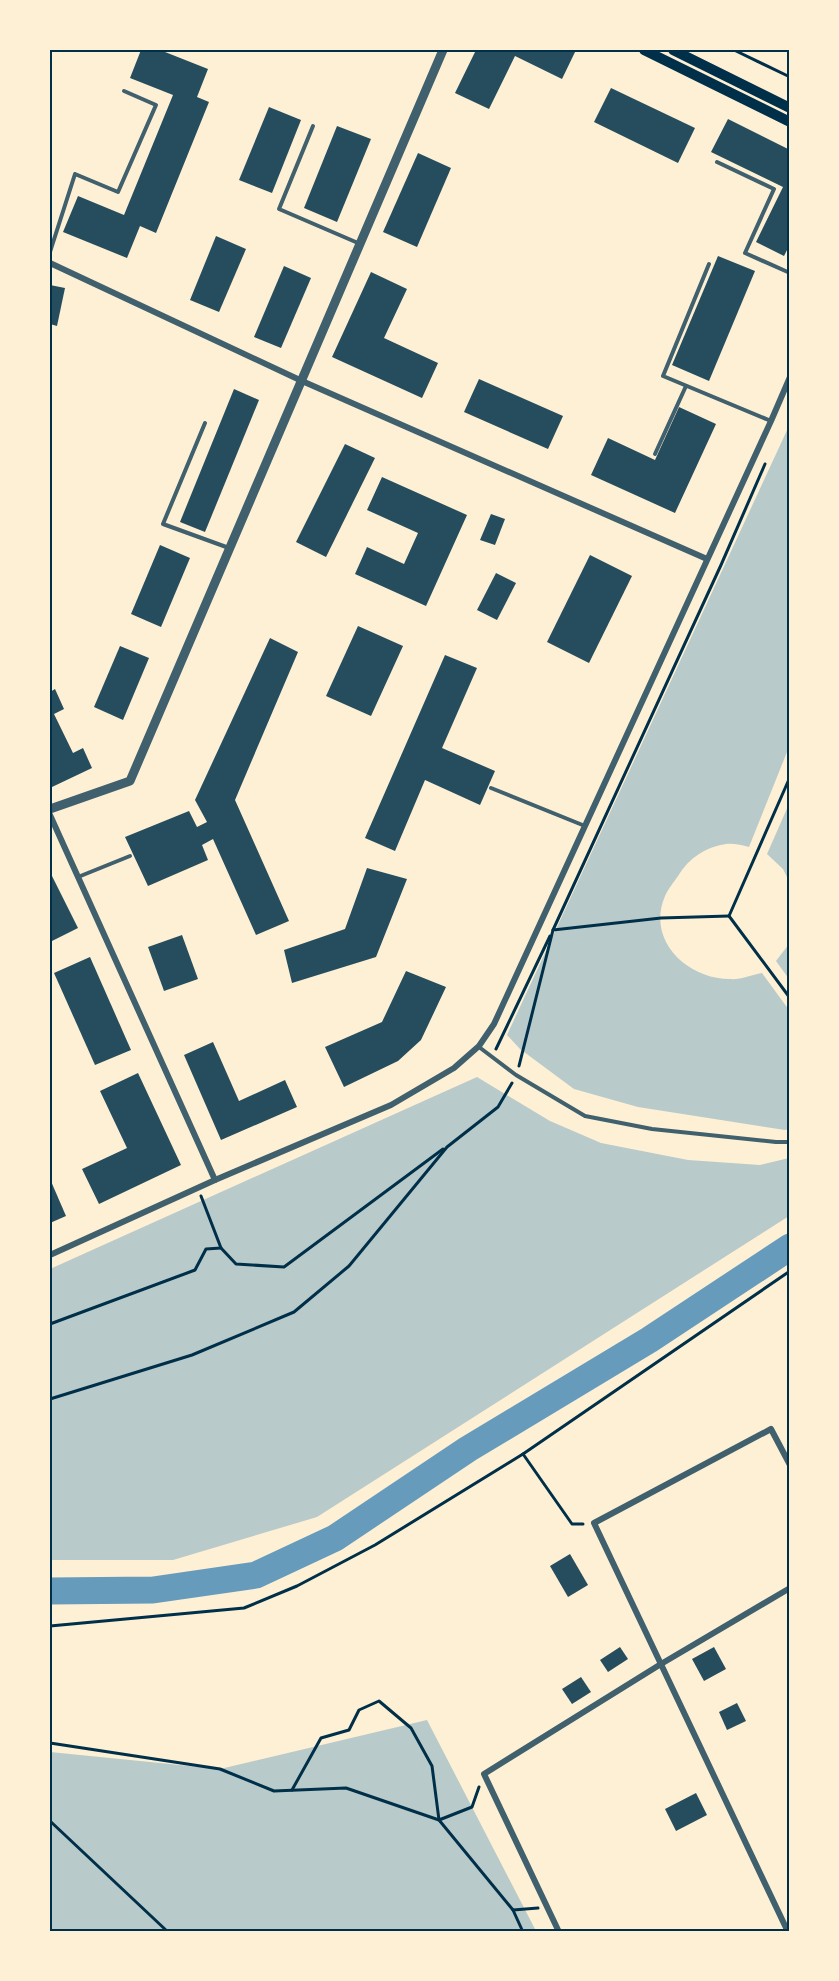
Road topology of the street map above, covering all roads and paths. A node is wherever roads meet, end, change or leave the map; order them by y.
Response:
1 (442, 50) edge
2 (644, 50) edge
3 (674, 50) edge
4 (734, 50) edge
5 (789, 77) edge
6 (124, 91) dead end
7 (789, 108) edge
8 (789, 122) edge
9 (312, 126) dead end
10 (717, 162) dead end
11 (360, 244) junction
12 (50, 252) edge
13 (50, 263) edge
14 (709, 264) dead end
15 (789, 273) edge
16 (789, 377) edge
17 (303, 381) junction
18 (686, 386) junction
19 (771, 421) junction
20 (205, 423) dead end
21 (655, 454) dead end
22 (766, 460) dead end
23 (231, 548) junction
24 (707, 559) junction
25 (789, 777) edge
26 (491, 788) dead end
27 (50, 809) edge
28 (50, 815) edge
29 (585, 826) junction
30 (130, 856) dead end
31 (78, 877) junction
32 (729, 916) junction
33 (553, 930) junction
34 (789, 998) edge
35 (479, 1046) junction
36 (492, 1057) junction
37 (516, 1075) junction
38 (789, 1142) edge
39 (447, 1146) junction
40 (215, 1180) junction
41 (198, 1188) junction
42 (221, 1248) junction
43 (50, 1255) edge
44 (789, 1271) edge
45 (50, 1323) edge
46 (50, 1399) edge
47 (522, 1454) junction
48 (789, 1464) edge
49 (594, 1523) junction
50 (789, 1588) edge
51 (50, 1626) edge
52 (661, 1664) junction
53 (50, 1743) edge
54 (484, 1774) junction
55 (292, 1791) junction
56 (439, 1820) junction
57 (50, 1821) edge
58 (547, 1907) junction
59 (513, 1910) junction
60 (168, 1932) edge
61 (523, 1932) edge
62 (559, 1932) edge
63 (788, 1932) edge

1 - 11 street
2 - 8 main road
3 - 7 main road
4 - 5 path
6 - 12 lane
9 - 11 lane
10 - 15 lane
11 - 17 street
13 - 17 street
14 - 18 lane
16 - 19 street
17 - 23 street
17 - 24 street
18 - 19 lane
18 - 21 lane
19 - 24 street
20 - 23 lane
22 - 33 path
23 - 27 street
24 - 29 street
25 - 32 path
26 - 29 lane
28 - 31 street
29 - 35 street
30 - 31 lane
31 - 40 street
32 - 33 path
32 - 34 path
33 - 36 path
33 - 37 path
35 - 36 lane
35 - 40 street
36 - 37 lane
37 - 38 lane
37 - 39 path
39 - 42 path
39 - 46 path
40 - 41 street
41 - 42 path
41 - 43 street
42 - 45 path
44 - 47 path
47 - 49 path
47 - 51 path
48 - 49 street
49 - 52 street
50 - 52 street
52 - 54 street
52 - 63 street
53 - 55 path
54 - 56 path
54 - 58 street
55 - 56 path
55 - 56 path
56 - 59 path
57 - 60 path
58 - 59 path
58 - 62 street
59 - 61 path

